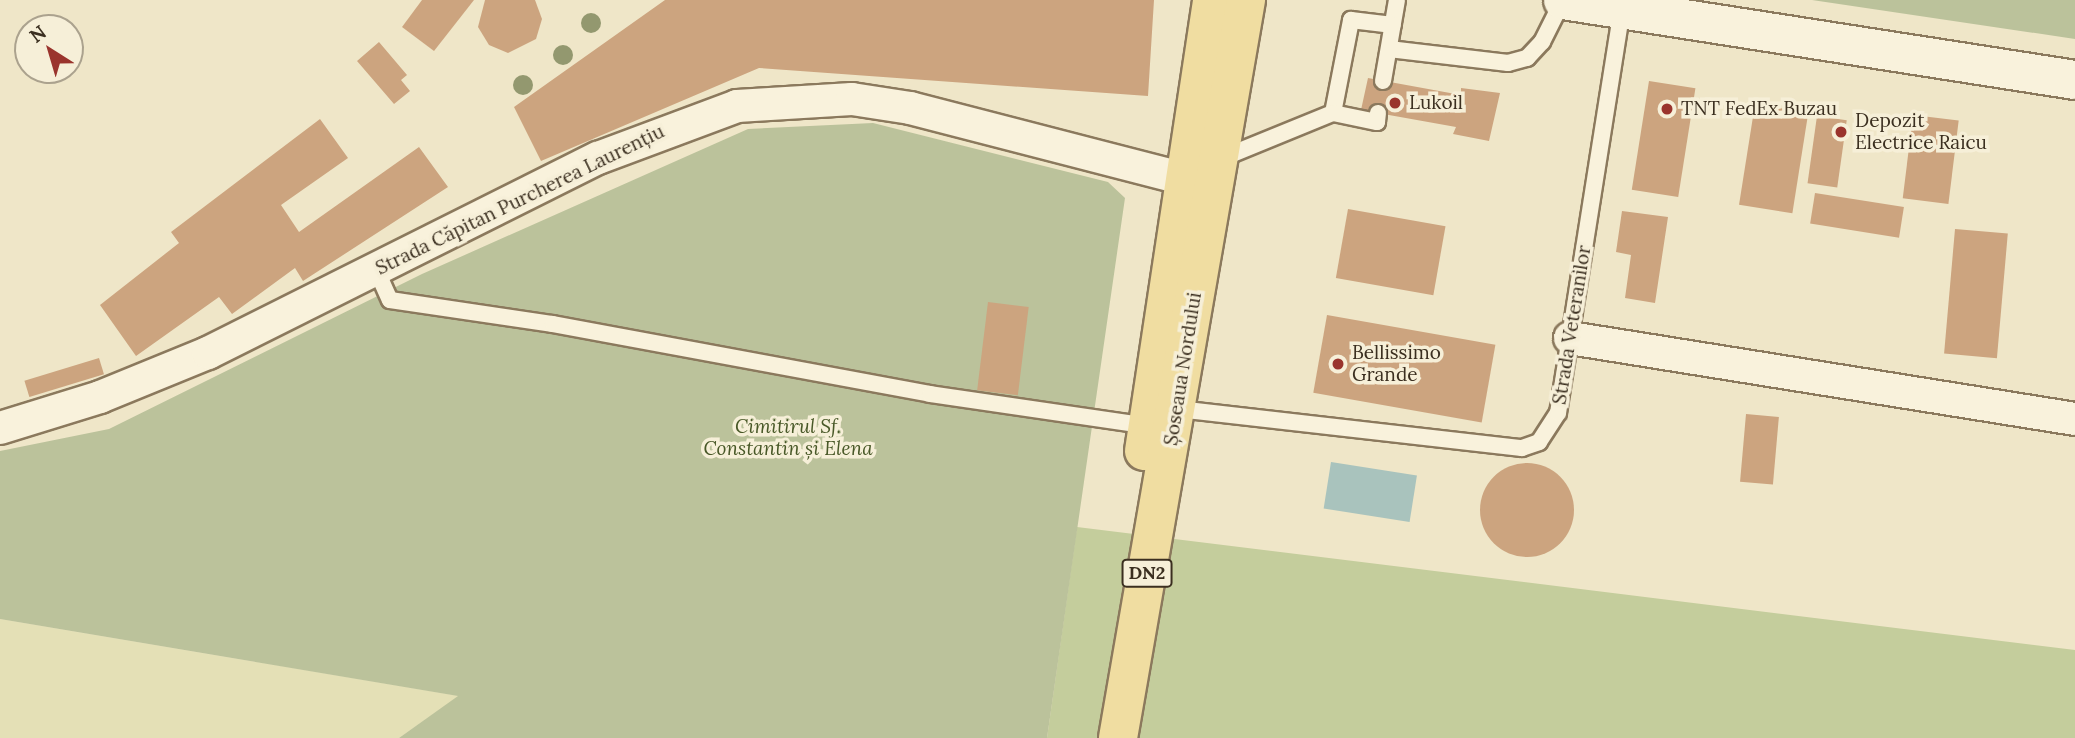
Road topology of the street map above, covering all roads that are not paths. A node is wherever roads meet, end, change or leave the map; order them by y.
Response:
1 (1212, 0) edge
2 (1246, 0) edge
3 (1397, 0) edge
4 (1563, 0) edge
5 (1622, 9) junction
6 (1393, 25) junction
7 (1389, 49) junction
8 (2075, 80) edge
9 (1384, 81) dead end
10 (1333, 113) junction
11 (1378, 113) dead end
12 (1220, 159) junction
13 (1184, 179) junction
14 (376, 269) junction
15 (1570, 338) junction
16 (1163, 418) junction
17 (2075, 419) edge
18 (0, 428) edge
19 (1095, 738) edge
20 (1118, 738) edge

1 - 13 main road, Șoseaua Nordului / DN2
2 - 12 main road, Șoseaua Nordului / DN2
3 - 6 lane
4 - 5 street
4 - 7 lane
5 - 8 street
5 - 15 lane, Strada Veteranilor
6 - 7 lane
6 - 10 lane
7 - 9 lane
10 - 11 lane
10 - 12 lane
12 - 16 main road, Șoseaua Nordului / DN2
13 - 14 street, Strada Căpitan Purcherea Laurențiu
13 - 16 main road, Șoseaua Nordului / DN2
14 - 16 lane, Strada Veteranilor
14 - 18 street, Strada Căpitan Purcherea Laurențiu
15 - 16 lane, Strada Veteranilor
15 - 17 street
16 - 19 main road, Șoseaua Nordului / DN2
16 - 20 main road, Șoseaua Nordului / DN2

